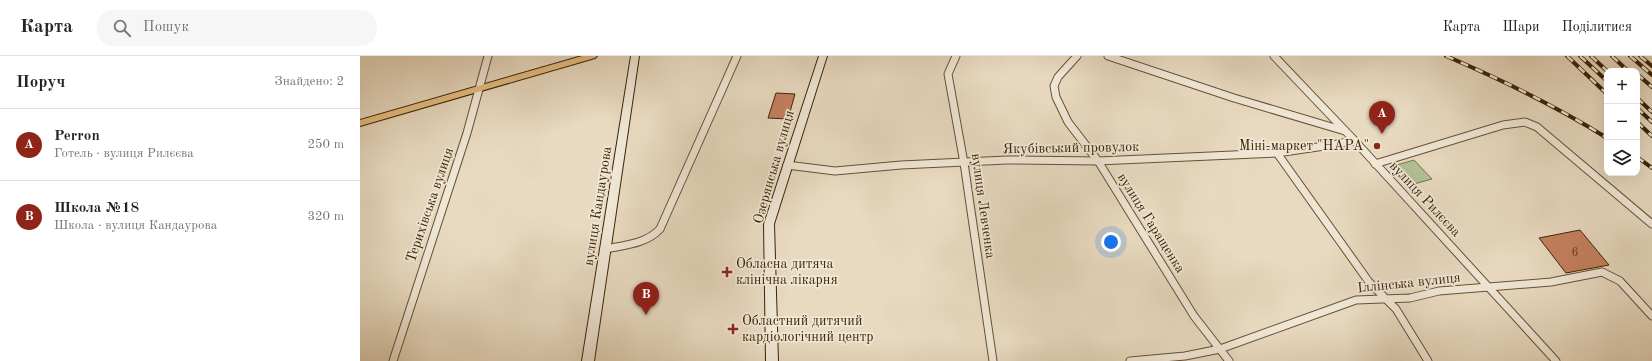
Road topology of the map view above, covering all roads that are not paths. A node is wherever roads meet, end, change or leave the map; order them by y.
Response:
1 (488, 56) edge
2 (592, 56) edge
3 (635, 56) edge
4 (737, 56) edge
5 (823, 56) edge
6 (956, 56) edge
7 (1077, 56) edge
8 (1108, 56) edge
9 (1274, 56) edge
10 (480, 87) junction
11 (360, 123) edge
12 (1345, 131) junction
13 (1354, 140) junction
14 (1277, 152) junction
15 (1098, 161) junction
16 (964, 163) junction
17 (1375, 164) junction
18 (787, 165) junction
19 (1652, 224) edge
20 (606, 249) junction
21 (1490, 288) junction
22 (1388, 300) junction
23 (1652, 316) edge
24 (1220, 349) junction
25 (393, 361) edge
26 (588, 361) edge
27 (772, 361) edge
28 (992, 361) edge
29 (1130, 361) edge
30 (1229, 361) edge
31 (1428, 361) edge
32 (1556, 361) edge

1 - 10 street, Терихівська вулиця
2 - 10 main road
3 - 20 street, вулиця Кандаурова
4 - 20 street
5 - 18 street, Озерянська вулиця
6 - 16 street, вулиця Левченка
7 - 15 street, вулиця Гаращенка
8 - 12 street
9 - 12 street, вулиця Рилєєва
10 - 11 main road
10 - 25 street, Терихівська вулиця
12 - 13 street, вулиця Рилєєва
13 - 14 street, Якубівський провулок
13 - 17 street, вулиця Рилєєва
14 - 15 street, Якубівський провулок
14 - 22 street
15 - 16 street, Якубівський провулок
15 - 24 street, вулиця Гаращенка
16 - 18 street, Якубівський провулок
16 - 28 street, вулиця Левченка
17 - 19 street
17 - 21 street, вулиця Рилєєва
18 - 27 street, Озерянська вулиця
20 - 26 street, вулиця Кандаурова
21 - 22 street, Іллінська вулиця
21 - 23 street, Іллінська вулиця
21 - 32 street, вулиця Рилєєва
22 - 24 street, Іллінська вулиця
22 - 31 street
24 - 29 street, Іллінська вулиця
24 - 30 street, вулиця Гаращенка

